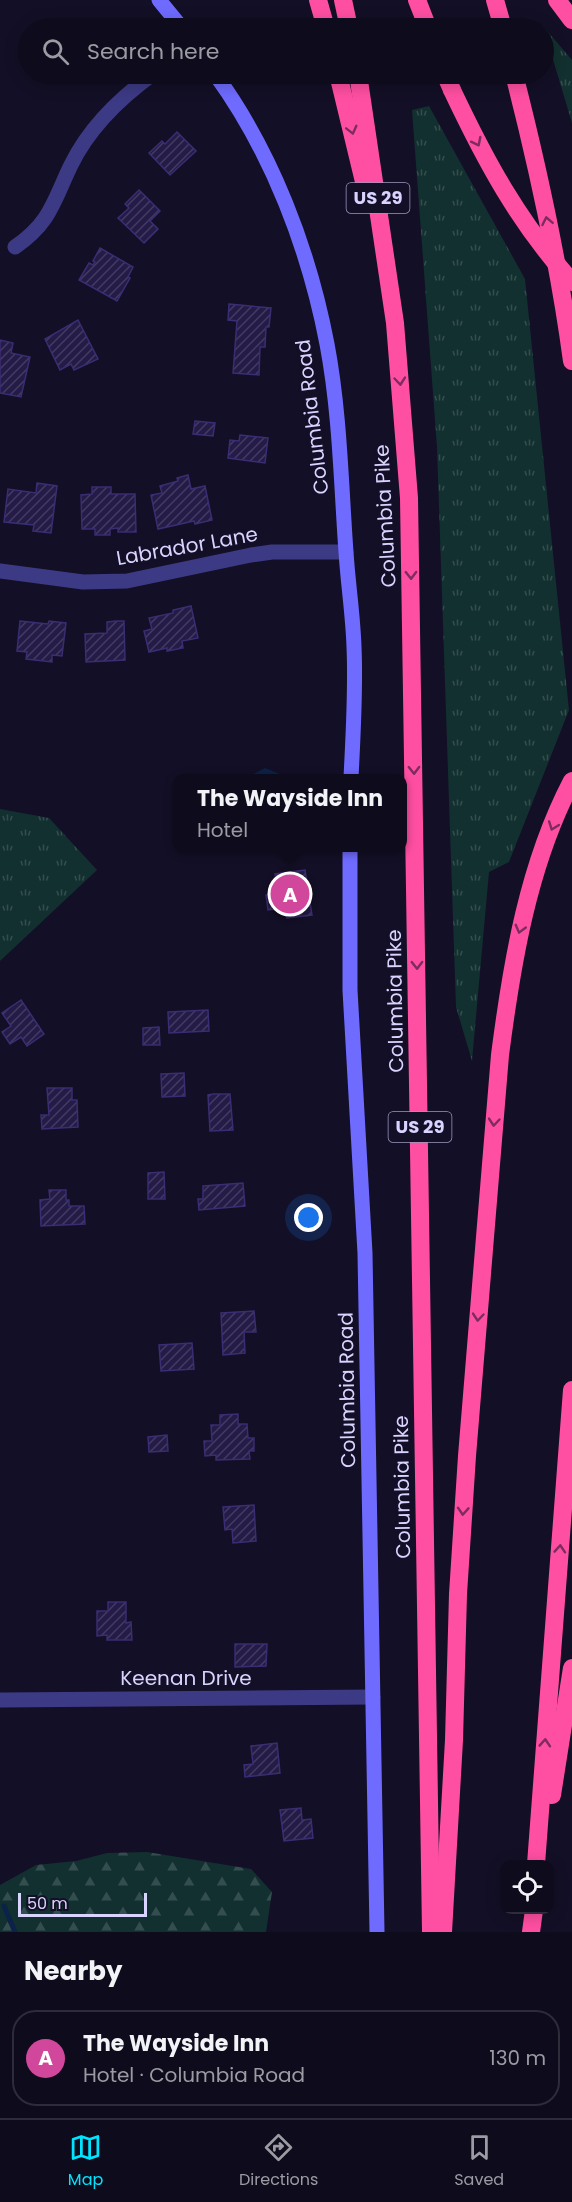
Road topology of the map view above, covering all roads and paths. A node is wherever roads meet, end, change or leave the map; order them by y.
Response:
1 (159, 0) edge
2 (318, 0) edge
3 (343, 0) edge
4 (417, 0) edge
5 (495, 0) edge
6 (557, 0) edge
7 (174, 18) edge
8 (323, 18) edge
9 (347, 18) edge
10 (424, 18) edge
11 (500, 18) edge
12 (572, 20) edge
13 (141, 84) edge
14 (222, 84) edge
15 (340, 84) edge
16 (359, 84) edge
17 (449, 84) edge
18 (517, 84) edge
19 (15, 247) dead end
20 (572, 282) edge
21 (395, 322) junction
22 (572, 361) edge
23 (346, 552) junction
24 (0, 570) edge
25 (351, 774) edge
26 (572, 781) edge
27 (350, 852) edge
28 (572, 1390) edge
29 (572, 1668) edge
30 (373, 1697) junction
31 (0, 1700) edge
32 (536, 1860) edge
33 (542, 1860) edge
34 (533, 1914) edge
35 (377, 1932) edge
36 (431, 1932) edge
37 (443, 1932) edge
38 (531, 1932) edge

1 - 7 street
2 - 8 highway
3 - 9 highway
4 - 10 highway
5 - 11 highway
6 - 12 highway
13 - 19 street
14 - 23 street, Columbia Road
15 -> 21 highway
16 - 21 highway, Columbia Pike / US 29
17 -> 20 highway, bridge
22 -> 18 highway
21 -> 36 highway, Columbia Pike / US 29
23 - 24 street, Labrador Lane
23 - 25 street, Columbia Road
26 -> 37 highway
27 - 30 street, Columbia Road
32 -> 28 highway
29 - 33 highway
30 - 31 street, Keenan Drive
30 - 35 street, Columbia Road
34 - 38 highway

